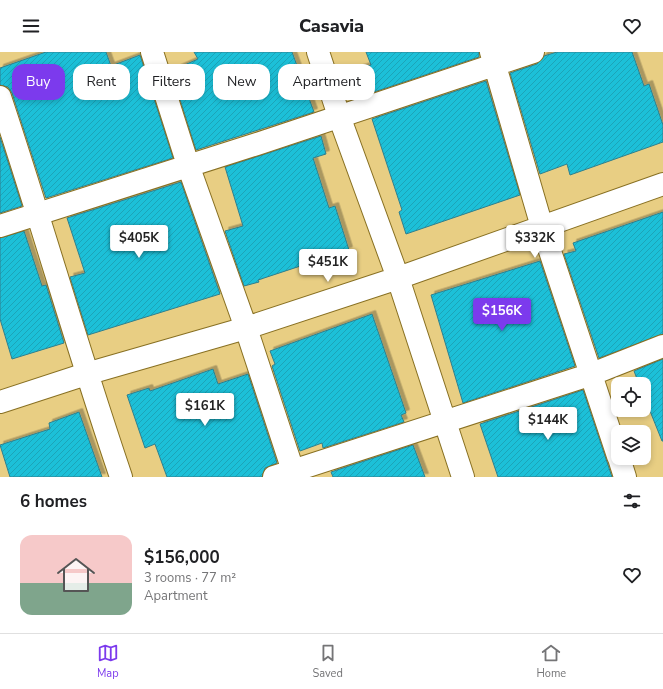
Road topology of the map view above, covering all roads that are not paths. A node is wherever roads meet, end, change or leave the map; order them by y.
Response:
1 (152, 52) edge
2 (318, 52) edge
3 (533, 52) edge
4 (492, 59) edge
5 (0, 96) edge
6 (339, 116) junction
7 (188, 164) junction
8 (663, 184) edge
9 (39, 214) junction
10 (0, 226) edge
11 (542, 227) junction
12 (398, 278) junction
13 (246, 328) junction
14 (663, 346) edge
15 (86, 374) junction
16 (592, 374) junction
17 (0, 402) edge
18 (444, 421) junction
19 (611, 435) edge
20 (621, 465) edge
21 (288, 475) edge
22 (121, 477) edge
23 (464, 477) edge
24 (625, 477) edge

1 - 7 street
2 - 6 street
3 - 4 street
4 - 6 street
4 - 11 street
5 - 9 street
6 - 7 street
6 - 12 street
7 - 9 street
7 - 13 street
8 - 11 street
9 - 10 street
9 - 15 street
11 - 12 street
11 - 16 street
12 - 13 street
12 - 18 street
13 - 15 street
13 - 21 street
14 - 16 street
15 - 17 street
15 - 22 street
16 - 18 street
16 - 19 street
18 - 21 street
18 - 23 street
20 - 24 street

